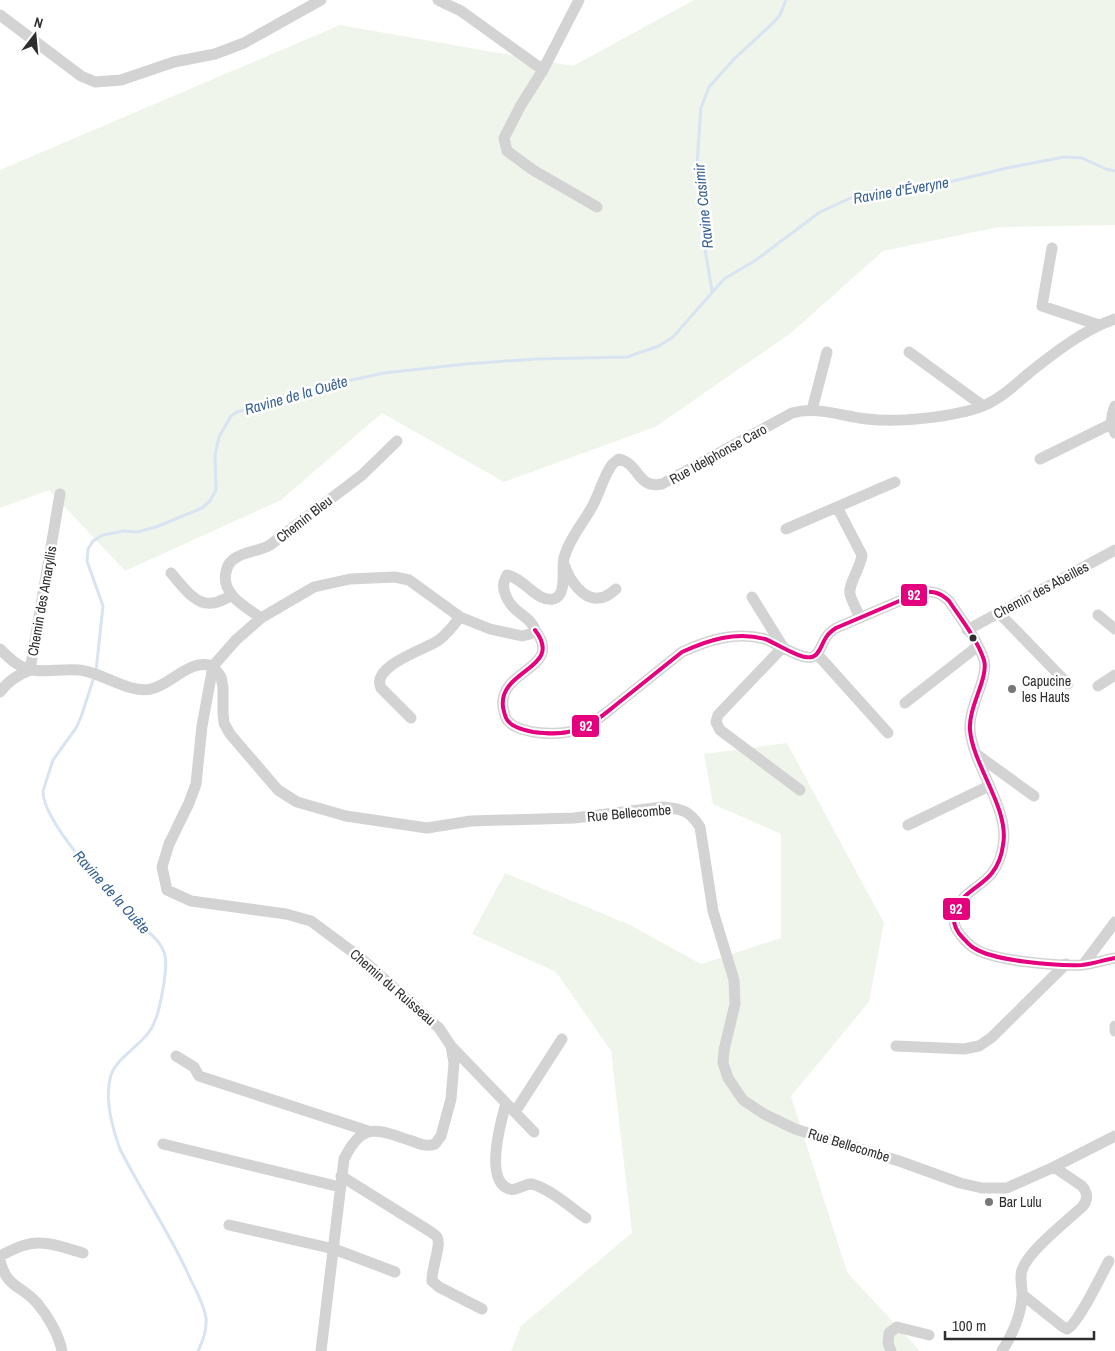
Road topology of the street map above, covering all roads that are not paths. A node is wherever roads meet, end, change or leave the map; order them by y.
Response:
1 (320, 0) edge
2 (438, 0) edge
3 (579, 0) edge
4 (0, 15) edge
5 (543, 70) junction
6 (597, 207) dead end
7 (1052, 248) dead end
8 (1115, 319) edge
9 (1099, 325) junction
10 (826, 352) dead end
11 (909, 352) dead end
12 (983, 406) junction
13 (1115, 406) edge
14 (812, 410) junction
15 (1113, 428) edge
16 (398, 441) dead end
17 (1040, 459) dead end
18 (895, 482) dead end
19 (60, 494) dead end
20 (836, 507) junction
21 (786, 529) dead end
22 (1115, 550) edge
23 (564, 558) junction
24 (171, 572) dead end
25 (616, 589) dead end
26 (231, 596) junction
27 (752, 598) dead end
28 (999, 613) junction
29 (1098, 615) dead end
30 (460, 617) junction
31 (262, 618) junction
32 (860, 618) junction
33 (1115, 629) edge
34 (535, 630) junction
35 (968, 630) junction
36 (783, 646) junction
37 (978, 646) junction
38 (0, 649) edge
39 (817, 654) junction
40 (214, 666) junction
41 (30, 670) junction
42 (1115, 675) edge
43 (1068, 684) dead end
44 (1098, 686) dead end
45 (0, 692) edge
46 (905, 703) dead end
47 (411, 718) dead end
48 (888, 733) dead end
49 (976, 754) junction
50 (989, 786) junction
51 (800, 790) dead end
52 (1034, 796) dead end
53 (908, 825) dead end
54 (1115, 922) edge
55 (1115, 958) edge
56 (1066, 964) junction
57 (1082, 965) junction
58 (1115, 1026) edge
59 (1115, 1031) edge
60 (562, 1039) dead end
61 (451, 1046) junction
62 (896, 1046) dead end
63 (176, 1056) dead end
64 (506, 1103) junction
65 (515, 1112) junction
66 (368, 1131) junction
67 (534, 1132) dead end
68 (1115, 1136) edge
69 (163, 1144) dead end
70 (1054, 1167) junction
71 (340, 1181) junction
72 (586, 1218) dead end
73 (230, 1225) dead end
74 (334, 1249) junction
75 (83, 1253) dead end
76 (0, 1256) edge
77 (0, 1261) edge
78 (1109, 1261) dead end
79 (395, 1272) dead end
80 (1022, 1294) junction
81 (482, 1309) dead end
82 (929, 1335) dead end
83 (62, 1351) edge
84 (321, 1351) edge
85 (892, 1351) edge
86 (1002, 1351) edge

1 - 4 street
2 - 5 street
3 - 5 street
5 - 6 street
7 - 9 street
8 - 9 street, Rue Idelphonse Caro
9 - 12 street, Rue Idelphonse Caro
10 - 14 street
11 - 12 street
12 - 14 street, Rue Idelphonse Caro
13 - 15 street
14 - 23 street, Rue Idelphonse Caro
15 - 17 street
16 - 26 street, Chemin Bleu
18 - 20 street
19 - 41 street, Chemin des Amaryllis
20 - 21 street
20 - 32 street
22 - 28 street, Chemin des Abeilles
23 - 25 street
23 - 34 street, Rue Idelphonse Caro
24 - 26 street
26 - 31 street
27 - 36 street
28 - 35 street, Chemin des Abeilles
28 - 43 street
29 - 33 street
30 - 31 street
30 - 34 street
30 - 47 street
31 - 40 street
32 - 35 street
32 - 39 street
34 - 36 street
35 - 37 street
36 - 39 street
36 - 51 street
37 - 46 street
37 - 49 street
38 - 41 street
39 - 48 street
40 - 41 street
40 - 61 street, Chemin du Ruisseau
40 - 70 street, Rue Bellecombe
41 - 45 street, Chemin des Amaryllis
42 - 44 street
49 - 50 street
49 - 52 street
50 - 53 street
50 - 56 street
54 - 57 street
55 - 57 street
56 - 57 street
56 - 62 street
58 - 59 street
60 - 65 street
61 - 64 street
61 - 66 street, Chemin du Ruisseau
63 - 66 street, Chemin du Ruisseau
64 - 65 street
64 - 72 street
65 - 67 street
66 - 71 street
68 - 70 street, Rue Bellecombe
69 - 71 street
70 - 80 street
71 - 74 street
71 - 81 street
73 - 74 street
74 - 79 street
74 - 84 street
75 - 76 street
77 - 83 street
78 - 80 street
80 - 86 street
82 - 85 street

